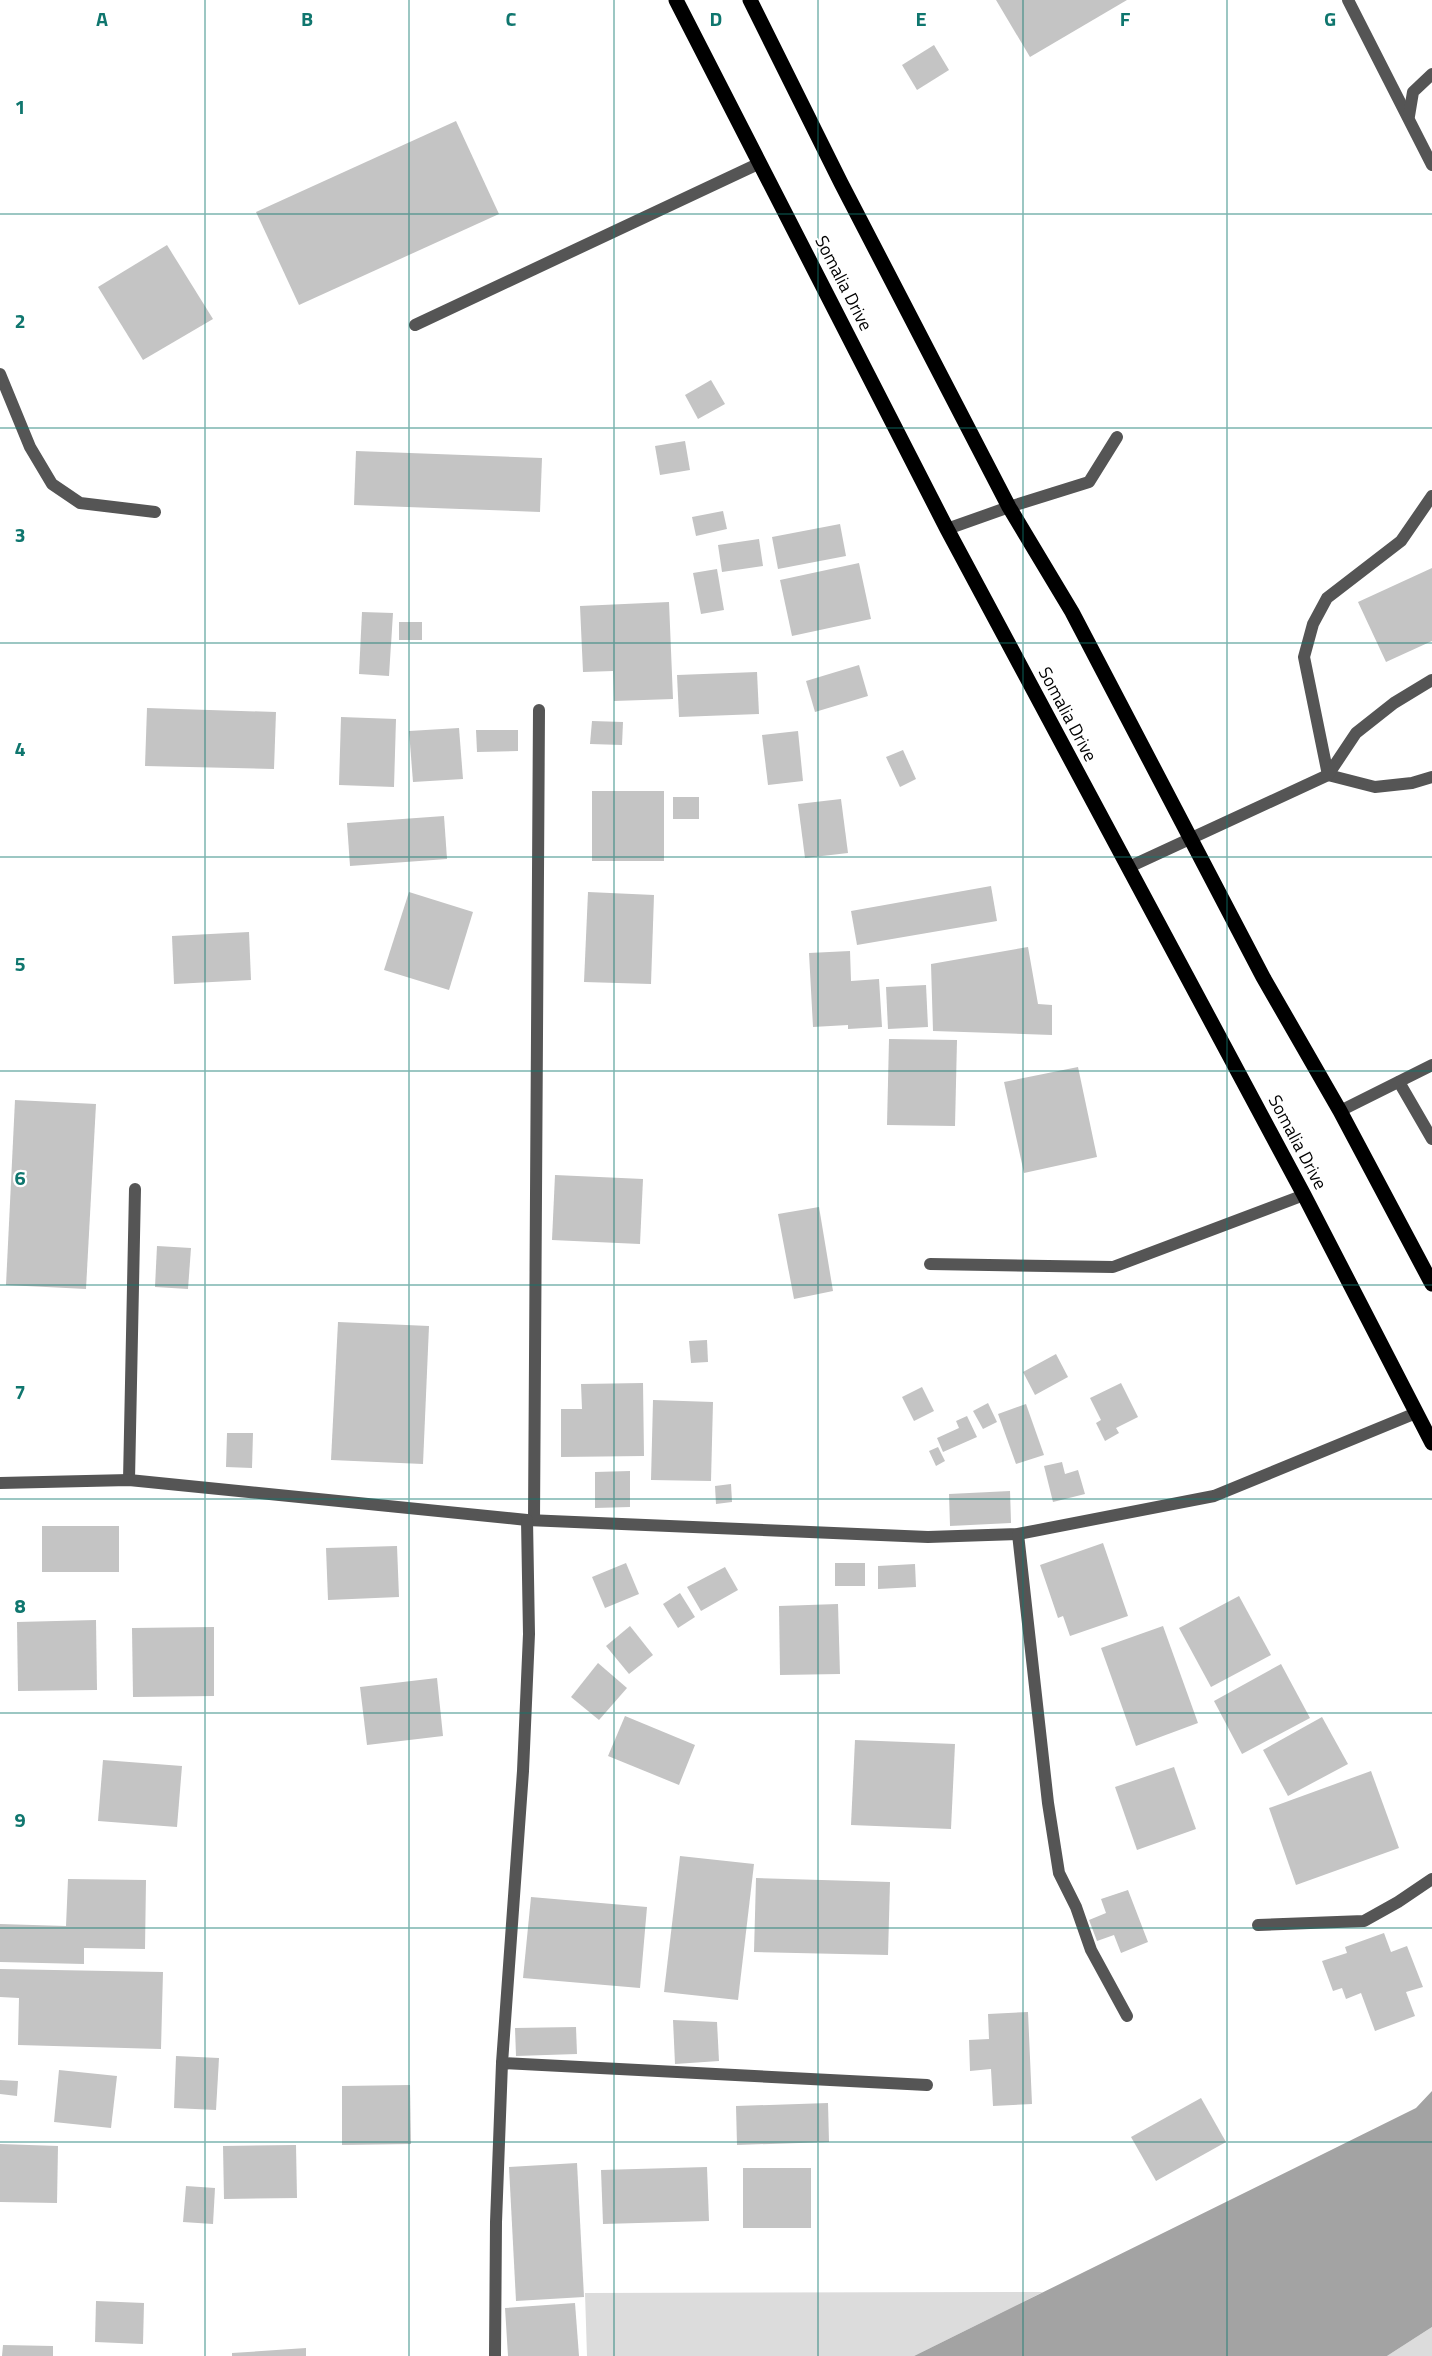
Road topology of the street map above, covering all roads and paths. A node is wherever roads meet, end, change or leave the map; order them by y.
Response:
1 (676, 0) edge
2 (750, 0) edge
3 (1348, 0) edge
4 (1432, 74) edge
5 (1409, 116) junction
6 (760, 163) junction
7 (1432, 165) edge
8 (415, 325) dead end
9 (0, 374) edge
10 (1117, 437) dead end
11 (1432, 496) edge
12 (1009, 507) junction
13 (155, 512) dead end
14 (947, 530) junction
15 (1432, 680) edge
16 (539, 711) dead end
17 (1328, 776) junction
18 (1432, 777) edge
19 (1190, 838) junction
20 (1129, 867) junction
21 (1432, 1065) edge
22 (1399, 1082) junction
23 (1340, 1111) junction
24 (1432, 1139) edge
25 (135, 1189) dead end
26 (1304, 1195) junction
27 (930, 1264) dead end
28 (1432, 1284) edge
29 (1416, 1413) junction
30 (1432, 1443) edge
31 (129, 1480) junction
32 (0, 1483) edge
33 (531, 1520) junction
34 (1018, 1534) junction
35 (1432, 1879) edge
36 (1258, 1925) dead end
37 (1127, 2016) dead end
38 (502, 2063) junction
39 (927, 2085) dead end
40 (495, 2356) edge

1 - 6 main road, Somalia Drive
2 - 12 main road
3 - 5 street
4 - 5 street
5 - 7 street
6 - 8 street
6 - 14 main road, Somalia Drive
9 - 13 street
10 - 12 street
11 - 17 street
12 - 14 street
12 - 19 main road
14 - 20 main road, Somalia Drive
15 - 17 street
16 - 33 street
17 - 18 street
17 - 19 street
19 - 20 street
19 - 23 main road
20 - 26 main road, Somalia Drive
21 - 22 street
22 - 23 street
22 - 24 street
23 - 28 main road
25 - 31 street
26 - 27 street
26 - 29 main road, Somalia Drive
29 - 30 main road, Somalia Drive
29 - 34 street
31 - 32 street
31 - 33 street
33 - 34 street
33 - 38 street
34 - 37 street
35 - 36 street
38 - 39 street
38 - 40 street

